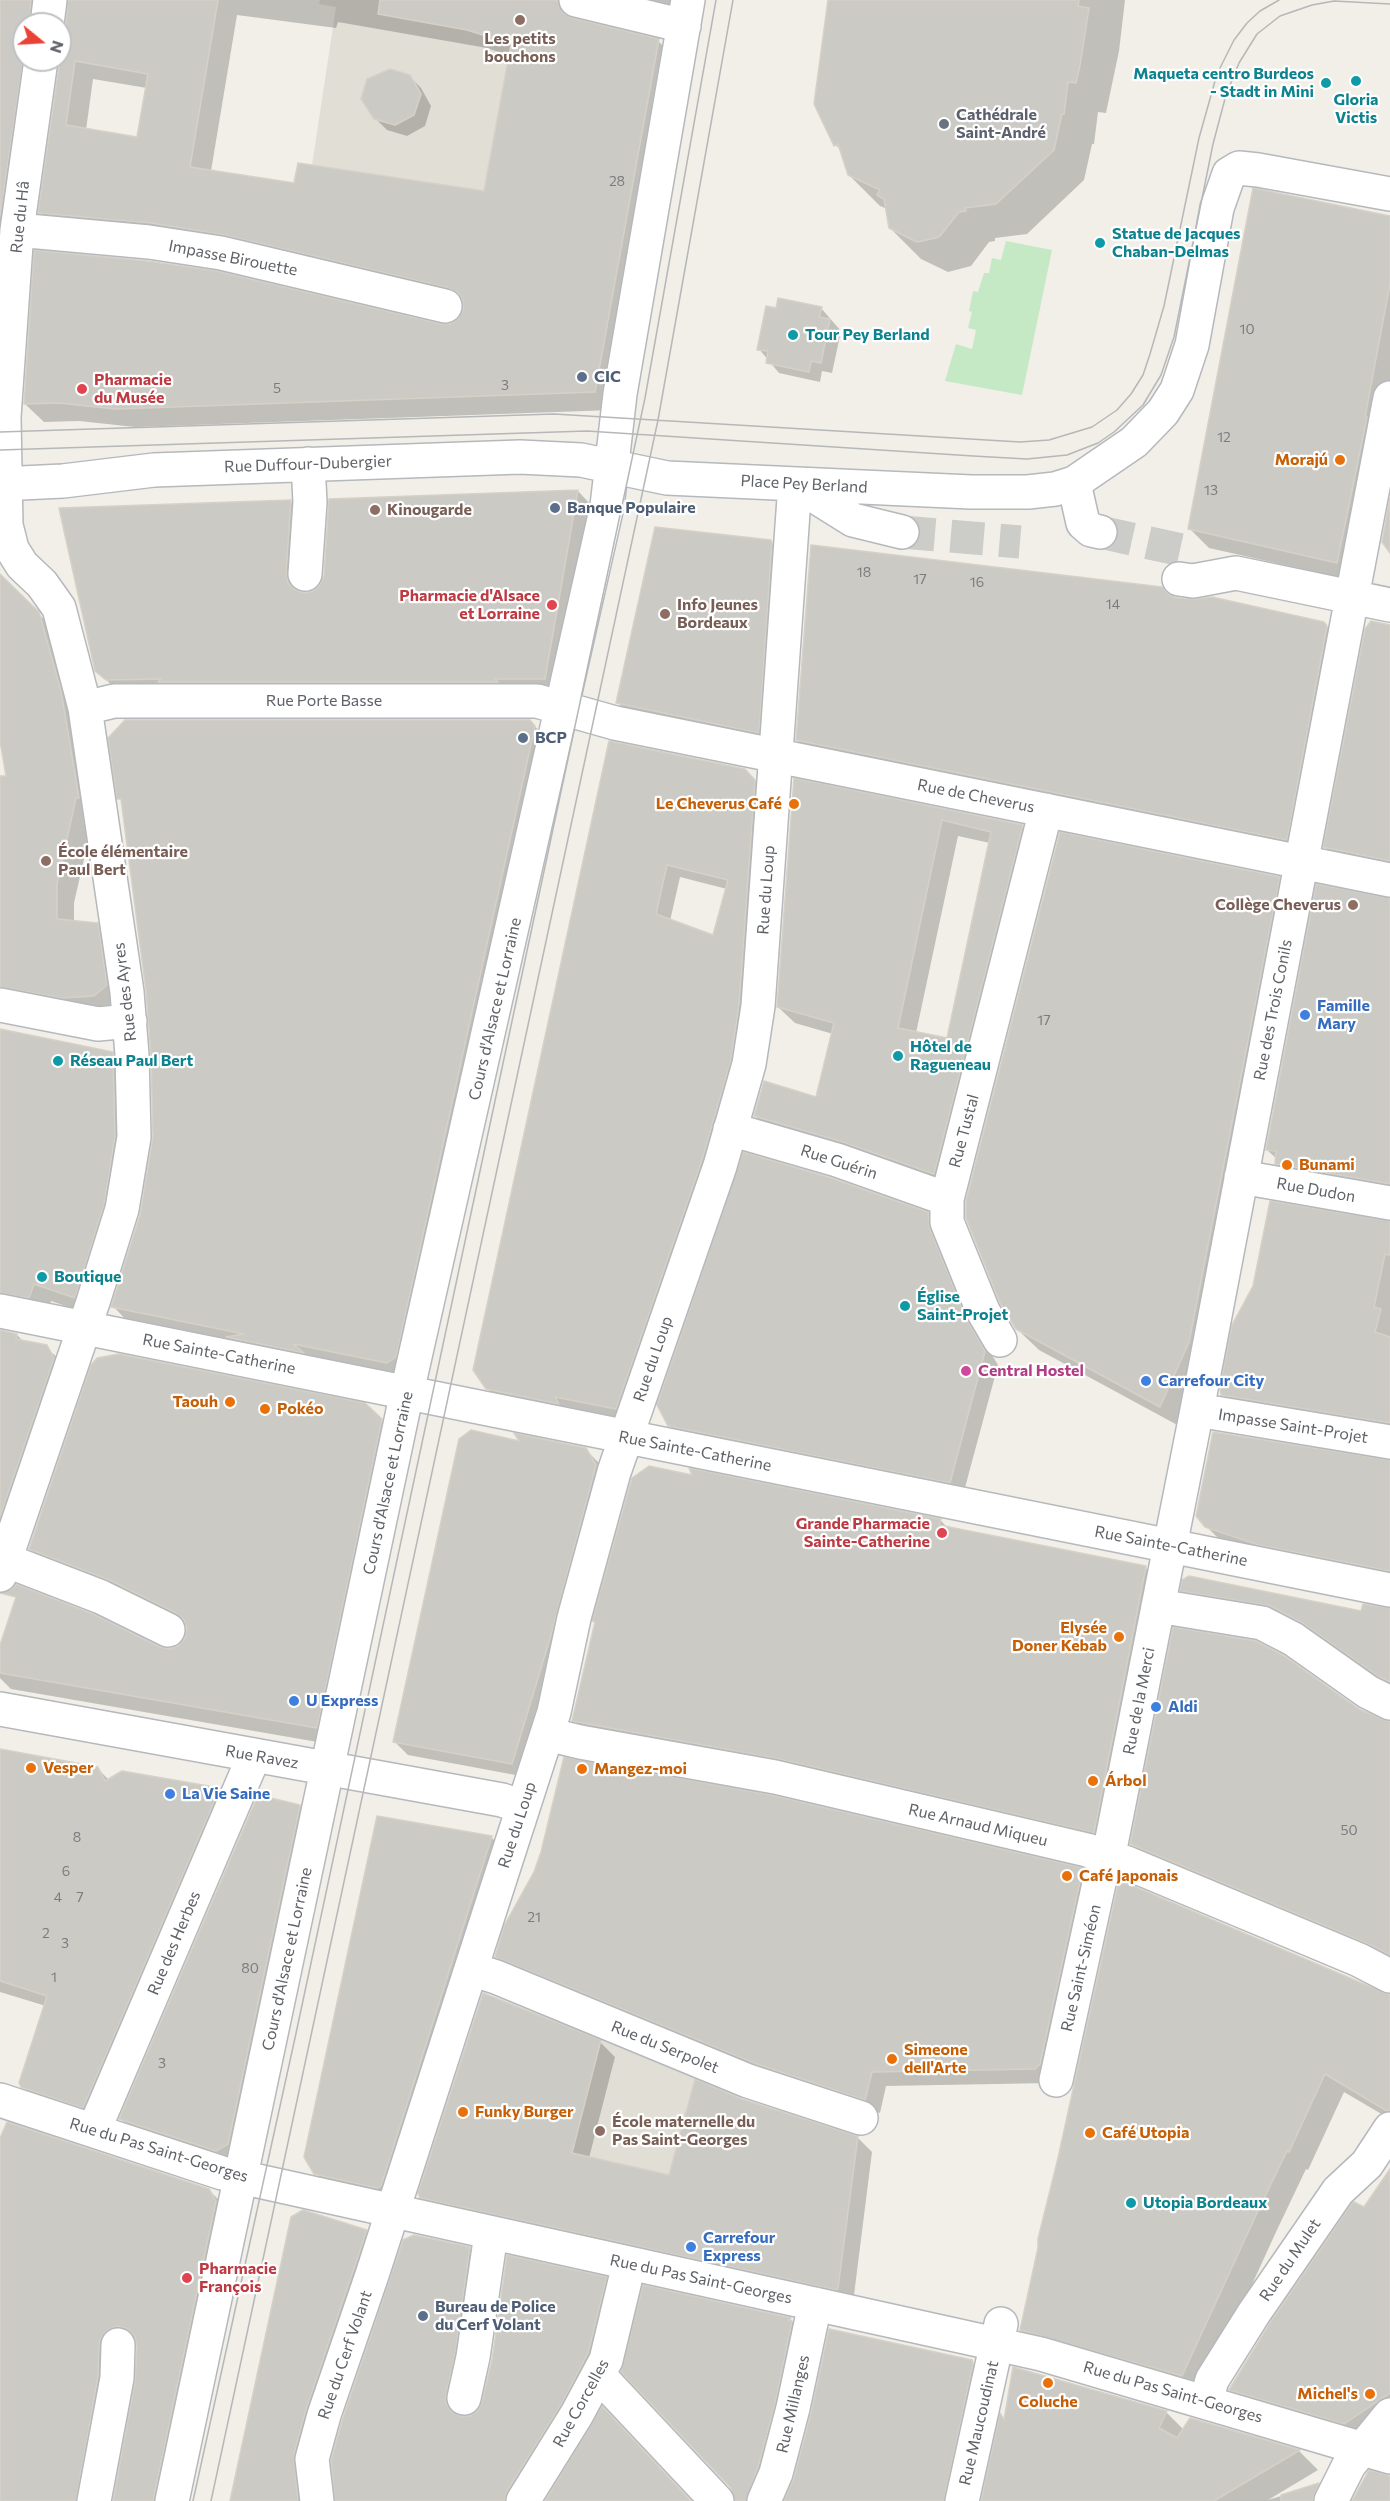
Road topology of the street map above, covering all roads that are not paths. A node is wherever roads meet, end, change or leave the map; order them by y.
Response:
1 (576, 0) edge
2 (686, 13) edge
3 (39, 72) edge
4 (1390, 194) edge
5 (17, 230) junction
6 (6, 299) edge
7 (445, 306) dead end
8 (1390, 398) edge
9 (308, 464) junction
10 (612, 467) junction
11 (1074, 483) junction
12 (2, 484) edge
13 (795, 484) junction
14 (902, 532) tunnel mouth
15 (1100, 532) tunnel mouth
16 (305, 574) dead end
17 (1179, 579) tunnel mouth
18 (1352, 597) junction
19 (1390, 605) edge
20 (85, 708) junction
21 (563, 708) junction
22 (776, 755) junction
23 (1046, 810) junction
24 (1301, 862) junction
25 (1390, 880) edge
26 (0, 1005) edge
27 (130, 1021) junction
28 (730, 1129) junction
29 (1241, 1177) junction
30 (947, 1199) junction
31 (1390, 1203) edge
32 (0, 1311) edge
33 (84, 1328) junction
34 (1000, 1340) dead end
35 (407, 1392) junction
36 (1197, 1410) junction
37 (626, 1437) junction
38 (1390, 1442) edge
39 (1170, 1546) junction
40 (3, 1567) edge
41 (1390, 1590) edge
42 (1158, 1606) junction
43 (168, 1630) dead end
44 (1390, 1703) edge
45 (0, 1709) edge
46 (547, 1734) junction
47 (254, 1756) junction
48 (327, 1768) junction
49 (523, 1807) junction
50 (1106, 1856) junction
51 (471, 1969) junction
52 (1390, 1976) edge
53 (1056, 2080) dead end
54 (6, 2102) edge
55 (861, 2118) dead end
56 (94, 2130) junction
57 (1390, 2130) edge
58 (241, 2176) junction
59 (392, 2212) junction
60 (491, 2234) junction
61 (629, 2264) junction
62 (815, 2304) junction
63 (999, 2334) junction
64 (118, 2345) dead end
65 (597, 2378) junction
66 (464, 2398) dead end
67 (1206, 2401) junction
68 (1390, 2415) edge
69 (1377, 2452) edge
70 (94, 2501) edge
71 (172, 2501) edge
72 (317, 2501) edge
73 (524, 2501) edge
74 (717, 2501) edge
75 (764, 2501) edge
76 (962, 2501) edge
77 (1331, 2501) edge

1 - 2 street
2 - 10 street
3 - 5 street, Rue du Hâ
4 - 11 street, Place Pey Berland
5 - 6 street, Rue du Hâ
5 - 7 street, Impasse Birouette
6 - 12 street, Rue du Hâ
8 - 18 street, Rue des Trois Conils
9 - 10 street, Rue Duffour-Dubergier
9 - 12 street, Rue Duffour-Dubergier
9 - 16 street
10 - 13 street, Place Pey Berland
10 - 21 street, Cours d'Alsace et Lorraine
11 - 13 street, Place Pey Berland
11 - 15 street
12 - 20 street, Rue des Ayres
13 - 14 street
13 - 22 street, Rue du Loup
17 - 18 street
18 - 19 street
18 - 24 street, Rue des Trois Conils
20 - 21 street, Rue Porte Basse
20 - 27 street, Rue des Ayres
21 - 22 street, Rue de Cheverus
21 - 35 street, Cours d'Alsace et Lorraine
22 - 23 street, Rue de Cheverus
22 - 28 street, Rue du Loup
23 - 24 street, Rue de Cheverus
23 - 30 street, Rue Tustal
24 - 25 street, Rue de Cheverus
24 - 29 street, Rue des Trois Conils
26 - 27 street
27 - 33 street, Rue des Ayres
28 - 30 street, Rue Guérin
28 - 37 street, Rue du Loup
29 - 31 street, Rue Dudon
29 - 36 street, Rue des Trois Conils
30 - 34 street, Rue Tustal
32 - 33 street, Rue Sainte-Catherine
33 - 35 street, Rue Sainte-Catherine
33 - 40 street, Rue des Ayres
35 - 37 street, Rue Sainte-Catherine
35 - 48 street, Cours d'Alsace et Lorraine
36 - 38 street, Impasse Saint-Projet
36 - 39 street, Rue des Trois Conils
37 - 39 street, Rue Sainte-Catherine
37 - 46 street, Rue du Loup
39 - 41 street, Rue Sainte-Catherine
39 - 42 street, Rue de la Merci
40 - 43 street
42 - 44 street
42 - 50 street, Rue de la Merci
45 - 47 street, Rue Ravez
46 - 49 street, Rue du Loup
46 - 50 street, Rue Arnaud Miqueu
47 - 48 street, Rue Ravez
47 - 56 street, Rue des Herbes
48 - 49 street, Rue Ravez
48 - 58 street, Cours d'Alsace et Lorraine
49 - 51 street, Rue du Loup
50 - 52 street, Rue Arnaud Miqueu
50 - 53 street, Rue Saint-Siméon
51 - 55 street, Rue du Serpolet
51 - 59 street, Rue du Loup
54 - 56 street, Rue du Pas Saint-Georges
56 - 58 street, Rue du Pas Saint-Georges
57 - 67 street, Rue du Mulet
58 - 59 street, Rue du Pas Saint-Georges
58 - 71 street, Cours d'Alsace et Lorraine
59 - 60 street, Rue du Pas Saint-Georges
59 - 72 street, Rue du Cerf Volant
60 - 61 street, Rue du Pas Saint-Georges
60 - 66 street
61 - 62 street, Rue du Pas Saint-Georges
61 - 65 street, Rue Corcelles
62 - 63 street, Rue du Pas Saint-Georges
62 - 75 street, Rue Millanges
63 - 67 street, Rue du Pas Saint-Georges
63 - 76 street, Rue Maucoudinat
64 - 70 street
65 - 73 street, Rue Corcelles
65 - 74 street
67 - 69 street, Rue du Pas Saint-Georges
68 - 69 street
69 - 77 street

